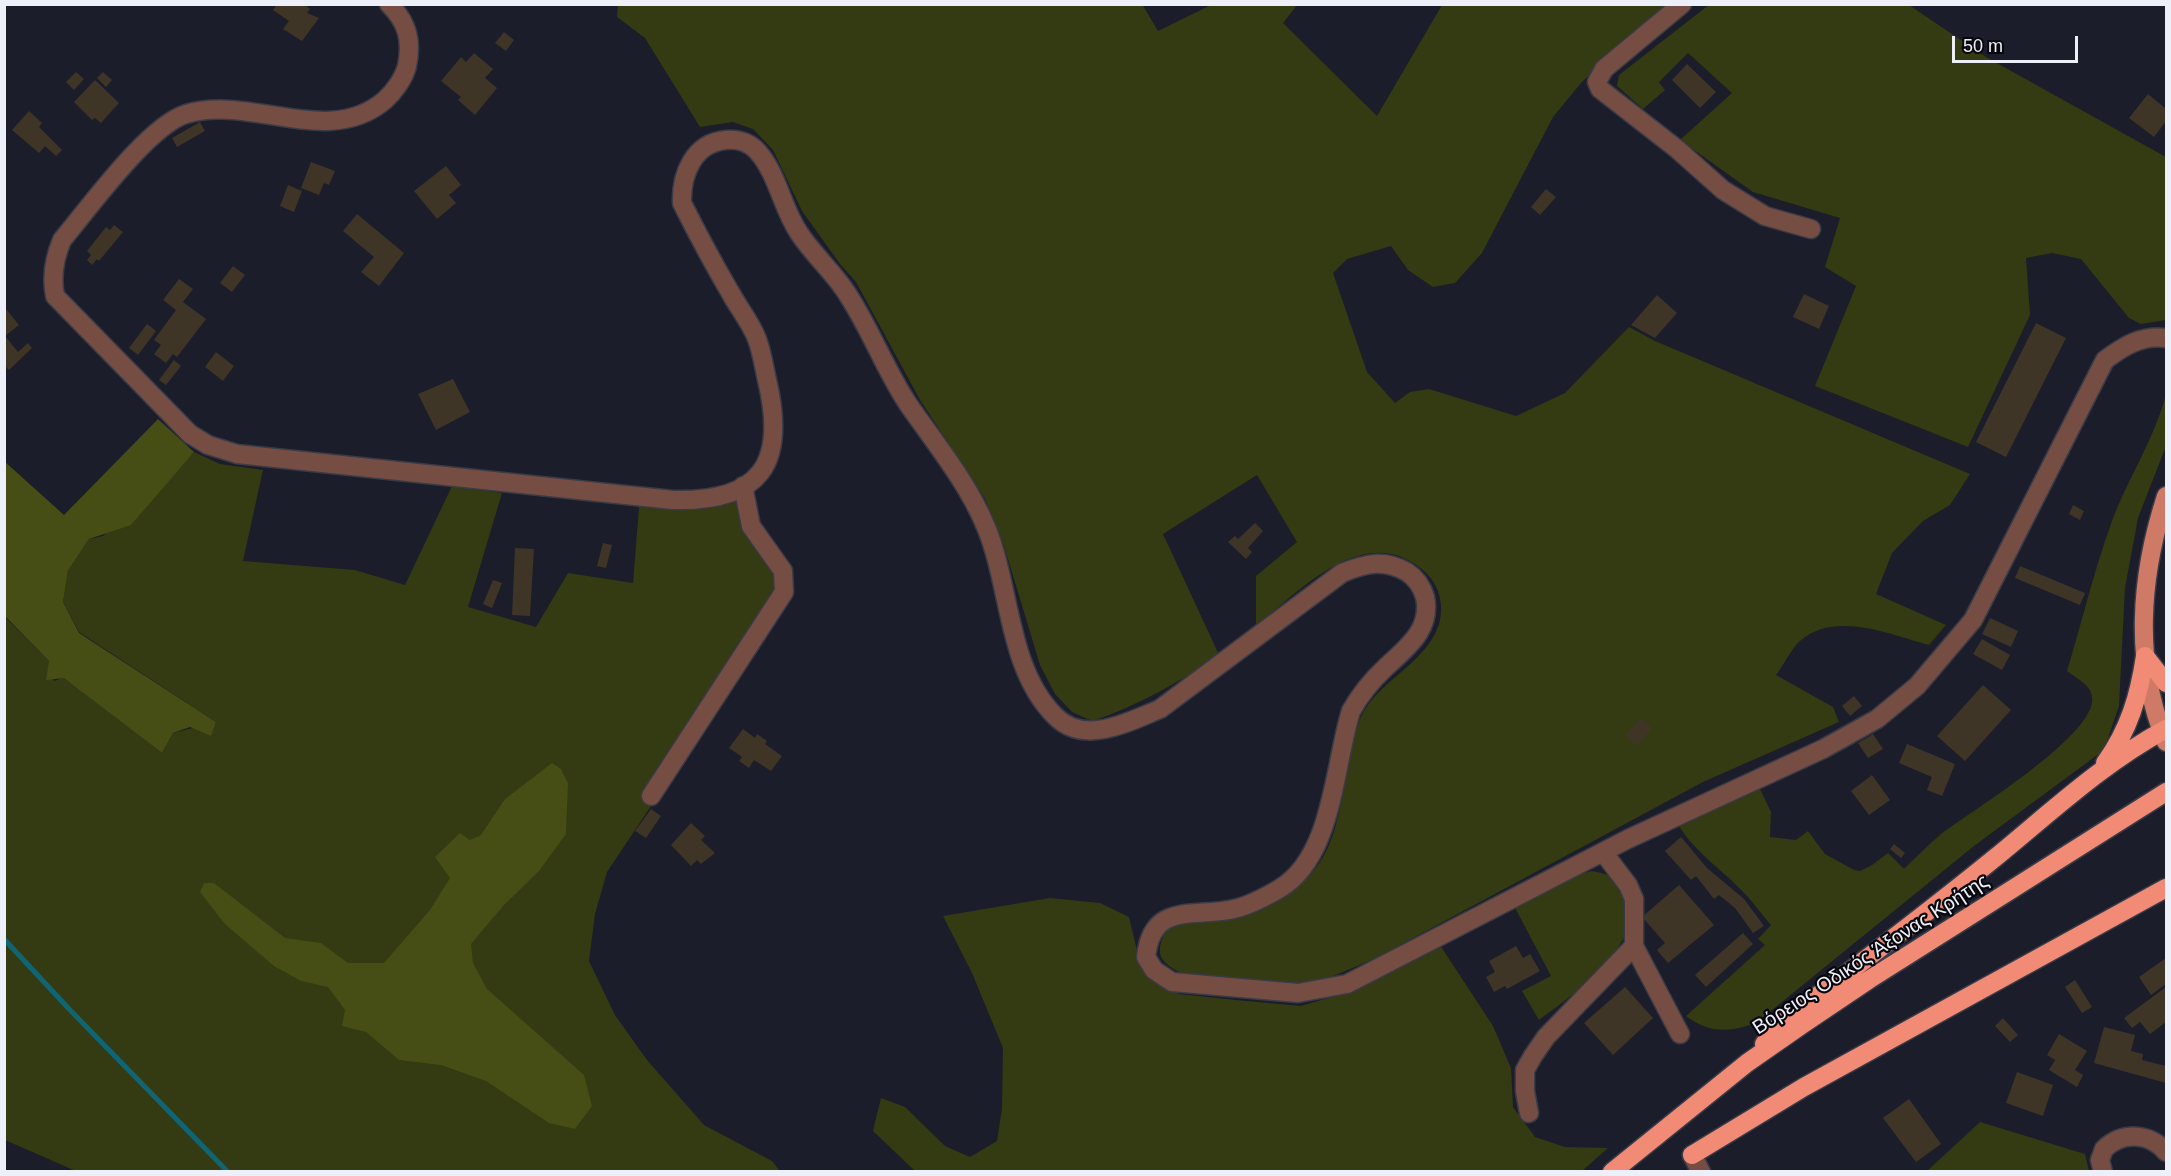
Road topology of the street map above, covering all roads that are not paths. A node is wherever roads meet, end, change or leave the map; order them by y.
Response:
1 (389, 4) edge
2 (1682, 4) edge
3 (1811, 229) dead end
4 (2166, 338) edge
5 (743, 486) junction
6 (2166, 496) edge
7 (2145, 656) junction
8 (2166, 683) edge
9 (2165, 734) edge
10 (2088, 782) junction
11 (2166, 792) edge
12 (651, 796) dead end
13 (1603, 852) junction
14 (2166, 888) edge
15 (2166, 892) edge
16 (2147, 898) junction
17 (1634, 946) junction
18 (1680, 1034) dead end
19 (1747, 1064) junction
20 (1530, 1113) dead end
21 (2166, 1152) edge
22 (1692, 1155) joint
23 (1612, 1172) edge
24 (1701, 1172) edge
25 (2103, 1172) edge

1 - 5 street
2 - 3 street
4 - 13 street
5 - 12 street
5 - 13 street
6 - 7 main road
7 - 8 highway
7 - 9 main road
7 - 10 highway
9 - 10 highway
10 - 19 highway
11 - 19 highway, Βόρειος Οδικός Άξονας Κρήτης
13 - 17 street
14 - 16 highway
15 - 16 highway
16 - 22 highway
17 - 18 street
17 - 20 street
19 - 23 highway, Βόρειος Οδικός Άξονας Κρήτης
21 - 25 street
22 - 24 street

